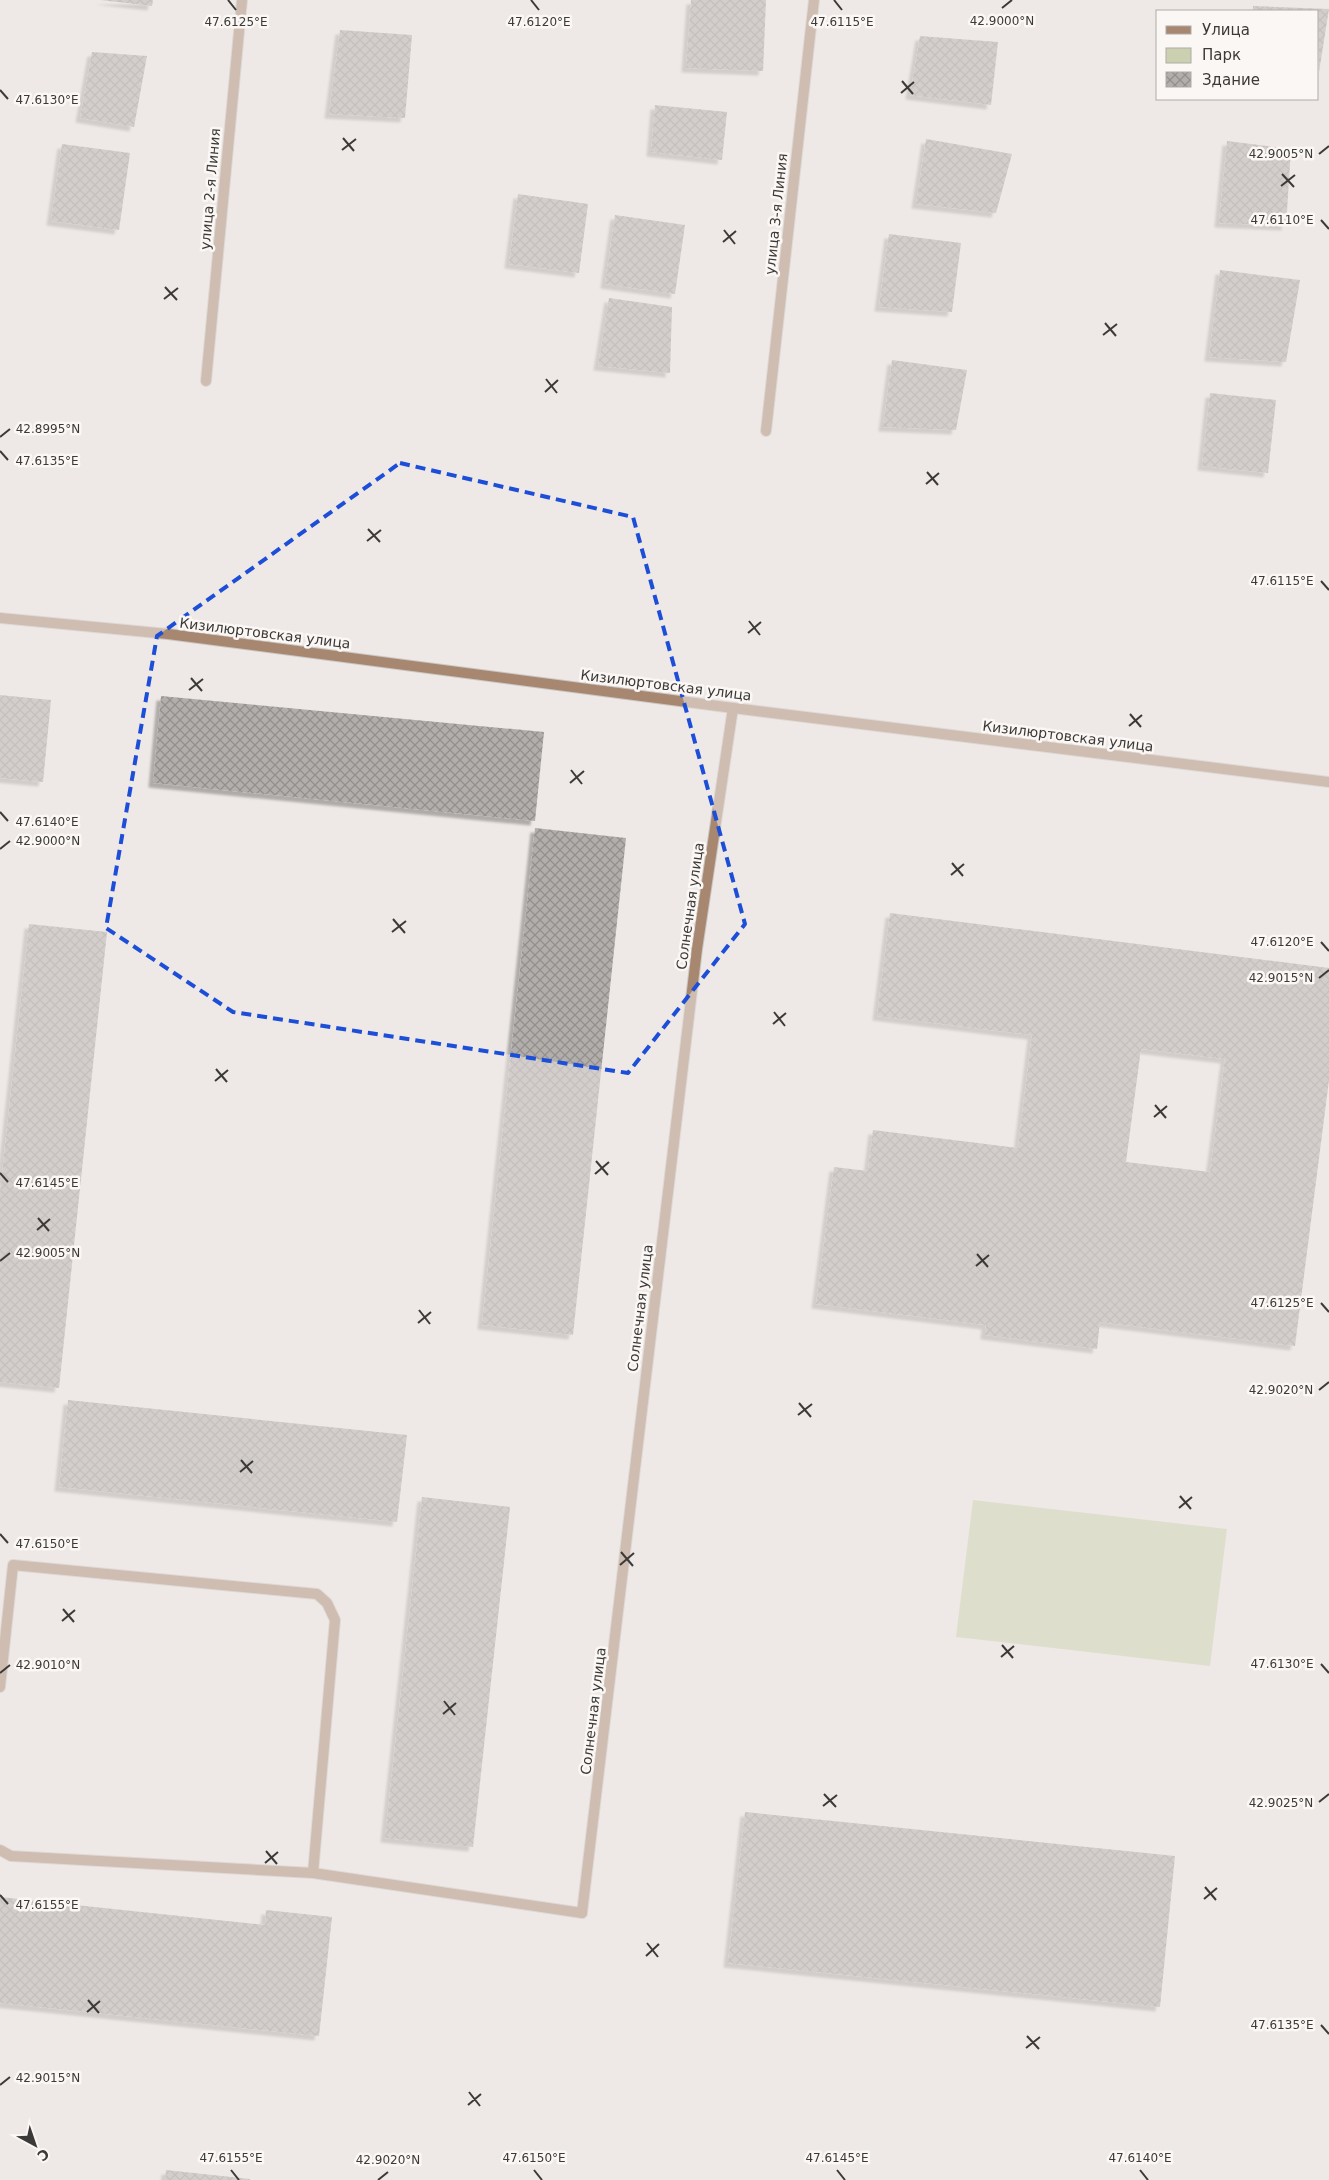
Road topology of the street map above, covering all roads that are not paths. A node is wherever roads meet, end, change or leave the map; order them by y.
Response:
1 (242, 0) edge
2 (814, 0) edge
3 (206, 381) dead end
4 (766, 431) dead end
5 (0, 618) edge
6 (733, 708) junction
7 (1329, 782) edge
8 (0, 1688) edge
9 (0, 1850) edge
10 (313, 1873) junction

1 - 3 street, улица 2-я Линия
2 - 4 street, улица 3-я Линия
5 - 6 street, Кизилюртовская улица
6 - 7 street, Кизилюртовская улица
6 - 10 street, Солнечная улица
8 - 10 street
9 - 10 street

